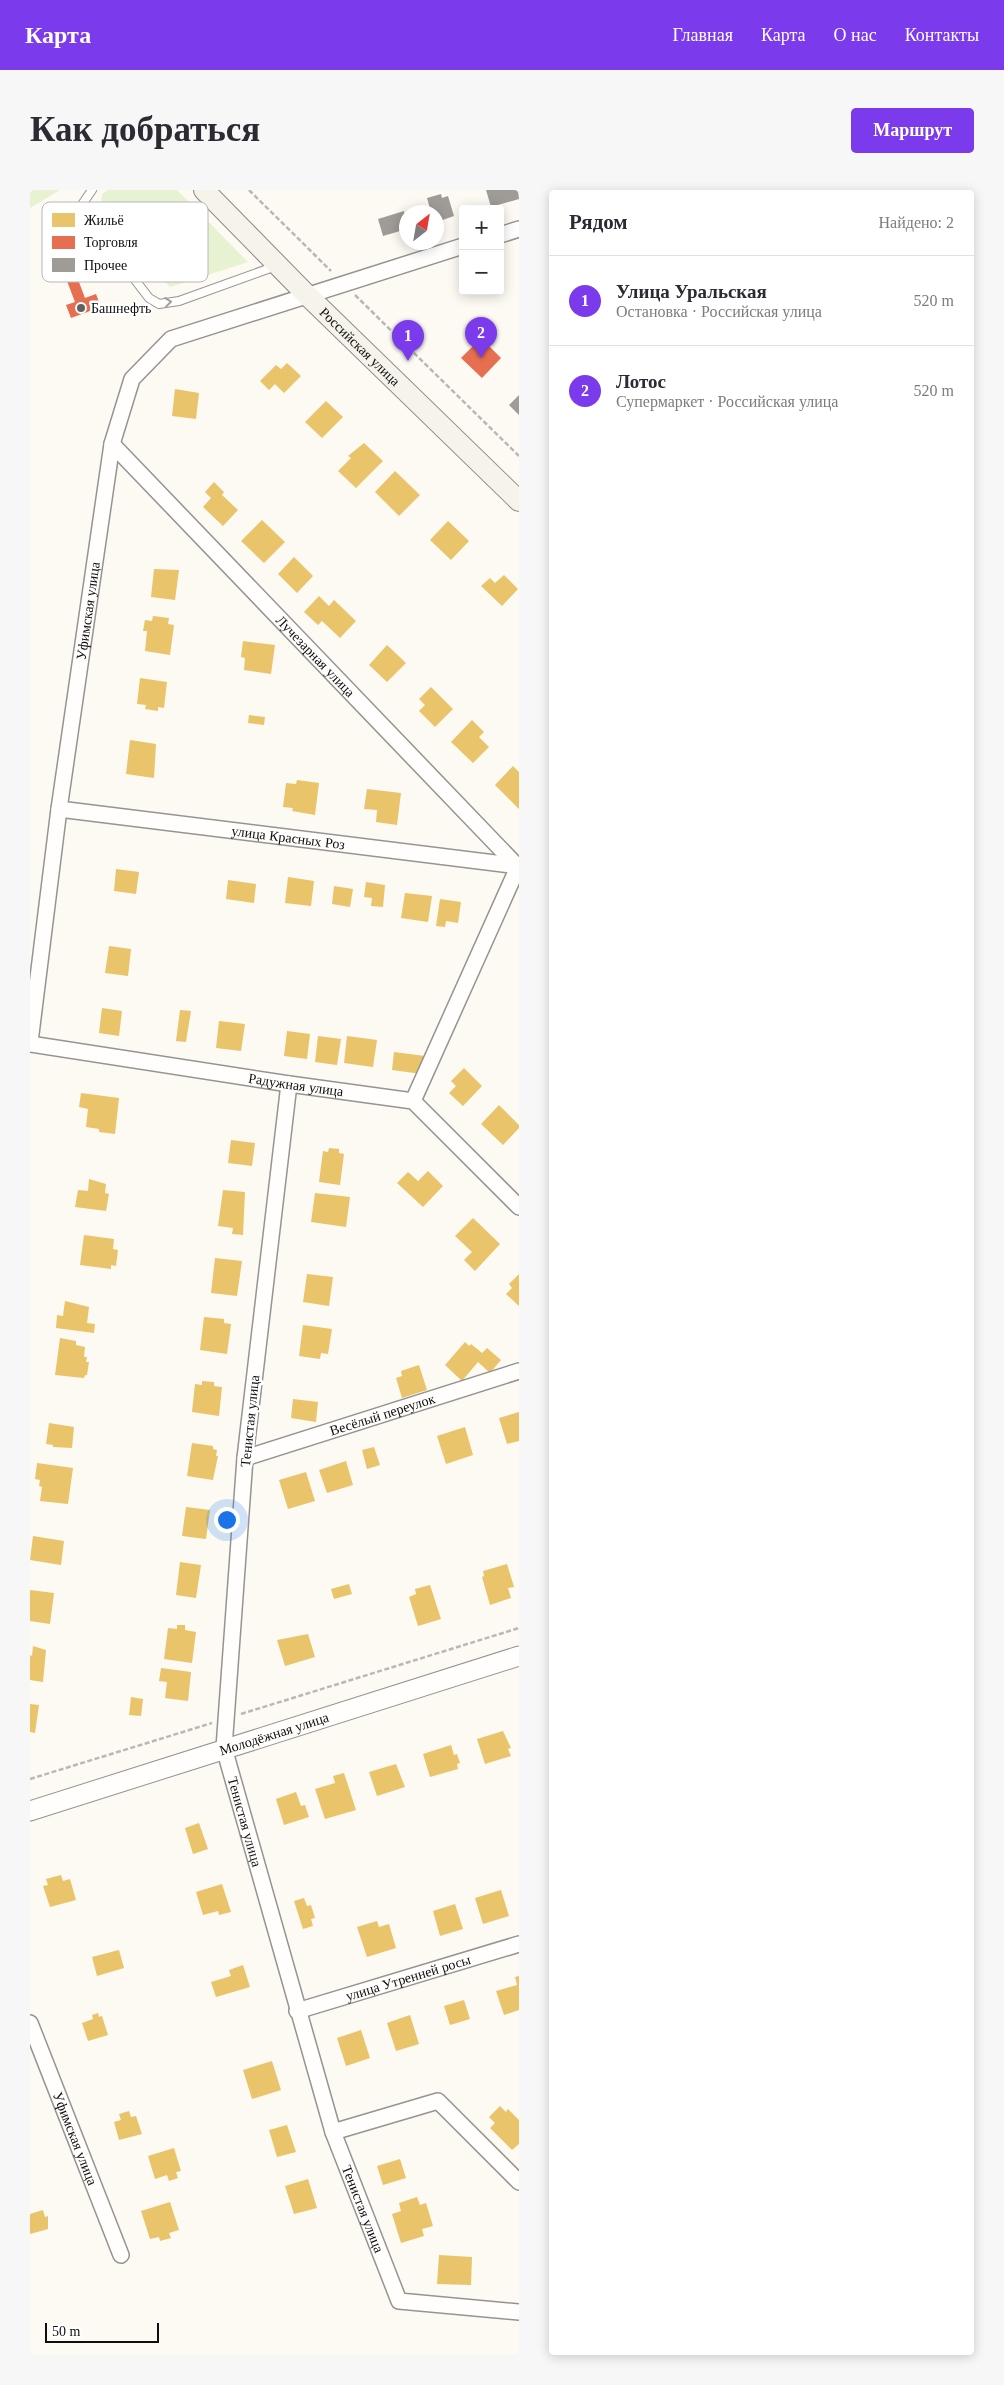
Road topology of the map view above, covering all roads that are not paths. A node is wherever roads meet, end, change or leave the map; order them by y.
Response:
1 (92, 190) edge
2 (204, 190) edge
3 (84, 202) edge
4 (519, 229) edge
5 (504, 234) edge
6 (459, 247) edge
7 (278, 265) junction
8 (136, 282) edge
9 (307, 295) junction
10 (112, 444) junction
11 (519, 501) edge
12 (59, 809) junction
13 (519, 867) edge
14 (30, 1043) edge
15 (289, 1084) junction
16 (413, 1100) junction
17 (519, 1207) edge
18 (519, 1371) edge
19 (245, 1458) junction
20 (519, 1656) edge
21 (224, 1748) junction
22 (30, 1811) edge
23 (519, 1944) edge
24 (297, 2012) junction
25 (30, 2022) edge
26 (333, 2132) junction
27 (519, 2182) edge
28 (120, 2255) dead end
29 (519, 2312) edge

1 -> 3 lane
2 - 7 main road, Российская улица
4 - 5 street
6 - 9 street, Уфимская улица
8 -> 7 lane
7 - 9 main road, Российская улица
9 - 10 street, Уфимская улица
9 - 11 main road, Российская улица
10 - 12 street, Уфимская улица
10 - 13 street, Лучезарная улица
12 - 13 street, улица Красных Роз
12 - 14 street, Уфимская улица
13 - 16 street
14 - 15 street, Радужная улица
15 - 16 street, Радужная улица
15 - 19 street, Тенистая улица
16 - 17 street
18 - 19 street, Весёлый переулок
19 - 21 street, Тенистая улица
20 - 21 street, Молодёжная улица
21 - 22 street, Молодёжная улица
21 - 24 street, Тенистая улица
23 - 24 street, улица Утренней росы
24 - 26 street, Тенистая улица
25 - 28 street, Уфимская улица
26 - 27 street
26 - 29 street, Тенистая улица

